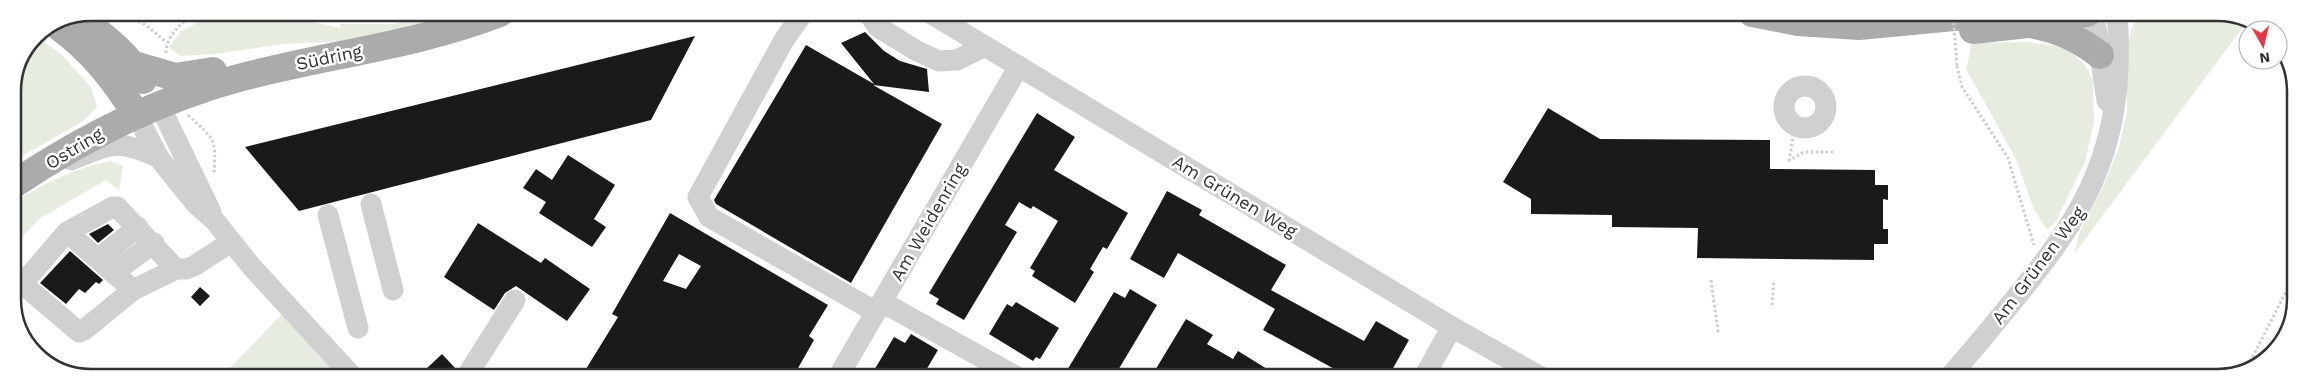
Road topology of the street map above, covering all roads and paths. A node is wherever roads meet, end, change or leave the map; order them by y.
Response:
1 (140, 21) edge
2 (184, 21) edge
3 (476, 21) edge
4 (798, 21) edge
5 (874, 21) edge
6 (943, 21) edge
7 (1793, 21) edge
8 (1912, 21) edge
9 (1953, 21) edge
10 (2044, 21) edge
11 (2095, 21) edge
12 (2117, 21) edge
13 (83, 22) edge
14 (2028, 24) junction
15 (1859, 26) junction
16 (61, 28) edge
17 (985, 46) junction
18 (2100, 55) junction
19 (330, 56) junction
20 (134, 65) junction
21 (1019, 66) junction
22 (156, 106) junction
23 (1795, 126) dead end
24 (2107, 141) junction
25 (1834, 152) dead end
26 (159, 158) junction
27 (21, 179) edge
28 (21, 180) edge
29 (214, 180) dead end
30 (371, 204) dead end
31 (328, 215) dead end
32 (215, 222) junction
33 (138, 227) junction
34 (67, 232) junction
35 (231, 242) junction
36 (154, 243) junction
37 (106, 266) junction
38 (2040, 268) junction
39 (176, 269) junction
40 (1711, 280) dead end
41 (1774, 280) dead end
42 (134, 290) junction
43 (392, 290) dead end
44 (2287, 290) edge
45 (515, 300) dead end
46 (1772, 305) dead end
47 (879, 307) junction
48 (1452, 327) junction
49 (358, 328) dead end
50 (1718, 332) dead end
51 (2251, 359) edge
52 (346, 369) edge
53 (471, 369) edge
54 (843, 369) edge
55 (1001, 369) edge
56 (1428, 369) edge
57 (1527, 369) edge
58 (1956, 369) edge

1 - 2 path
3 - 19 main road, Südring
4 - 47 street
5 - 17 street
6 - 17 street, Am Grünen Weg
7 - 15 main road
8 - 15 main road
9 - 38 path, bridge
10 - 14 main road
11 - 18 street, Am Grünen Weg
12 - 24 street, Am Grünen Weg
13 - 20 main road
14 - 15 main road
14 - 18 main road
16 - 22 main road
17 - 21 street, Am Grünen Weg
18 - 24 street, Am Grünen Weg
19 - 20 main road
19 - 22 main road, Südring
20 - 22 main road
21 - 47 street, Am Weidenring
21 - 48 street, Am Grünen Weg
22 - 26 street
22 - 27 main road, Ostring
22 - 29 path
22 - 32 street
23 - 25 path
24 - 38 street, Am Grünen Weg
26 - 28 street
26 - 32 street
30 - 43 street
31 - 49 street
32 - 35 street
33 - 34 street
33 - 36 street
33 - 37 street
34 - 37 street
34 - 42 street
35 - 39 street
35 - 52 street
36 - 37 street
36 - 39 street
37 - 42 street
38 - 58 street, Am Grünen Weg
39 - 42 street
40 - 50 path
41 - 46 path
44 - 51 path
45 - 53 street
47 - 54 street, Am Weidenring
47 - 55 street
48 - 56 street
48 - 57 street, Am Grünen Weg

